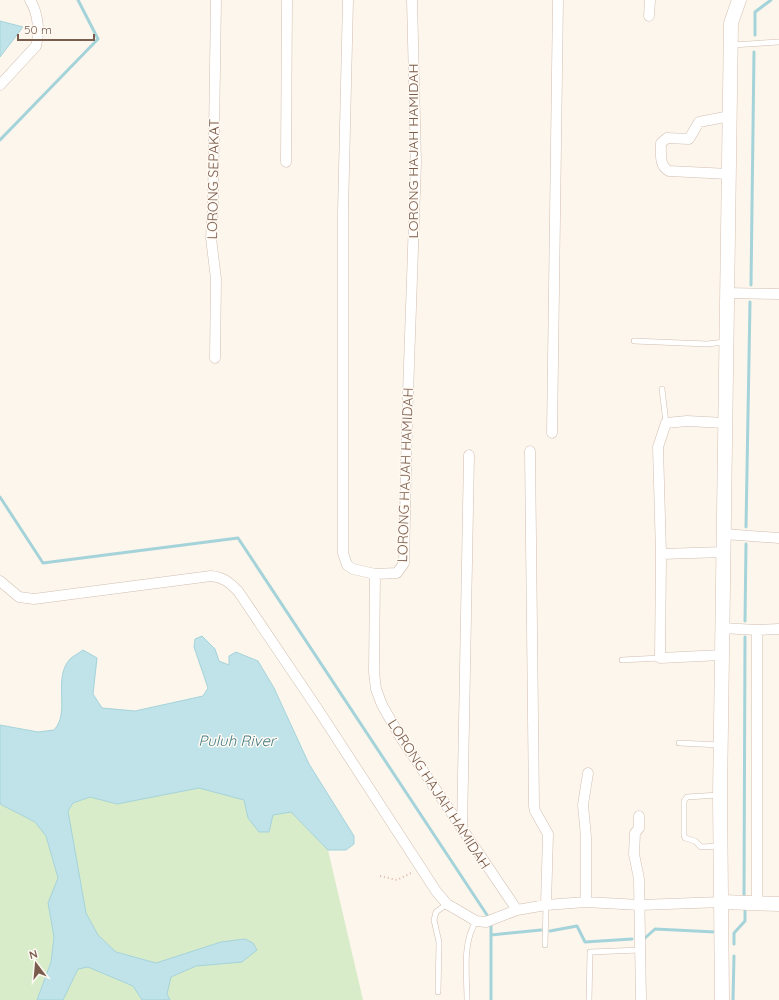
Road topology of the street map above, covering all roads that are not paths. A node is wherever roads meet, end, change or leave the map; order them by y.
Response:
1 (216, 0) edge
2 (286, 0) edge
3 (348, 0) edge
4 (412, 0) edge
5 (558, 0) edge
6 (650, 0) edge
7 (739, 0) edge
8 (34, 2) edge
9 (649, 16) dead end
10 (779, 42) edge
11 (731, 45) junction
12 (0, 85) edge
13 (730, 116) junction
14 (286, 162) dead end
15 (729, 174) junction
16 (727, 294) junction
17 (779, 294) edge
18 (634, 341) dead end
19 (727, 342) junction
20 (215, 358) dead end
21 (662, 389) dead end
22 (666, 423) junction
23 (725, 423) junction
24 (552, 433) dead end
25 (530, 451) dead end
26 (468, 456) dead end
27 (724, 534) junction
28 (779, 538) edge
29 (724, 552) junction
30 (661, 554) junction
31 (375, 574) junction
32 (0, 581) edge
33 (722, 628) junction
34 (779, 629) edge
35 (757, 630) junction
36 (722, 656) junction
37 (660, 658) junction
38 (622, 660) dead end
39 (679, 743) dead end
40 (721, 745) junction
41 (588, 773) dead end
42 (720, 795) junction
43 (639, 816) dead end
44 (462, 830) junction
45 (720, 846) junction
46 (586, 902) junction
47 (722, 902) junction
48 (757, 903) junction
49 (447, 904) junction
50 (779, 904) edge
51 (546, 905) junction
52 (640, 905) junction
53 (517, 910) junction
54 (481, 922) junction
55 (545, 945) dead end
56 (640, 950) junction
57 (438, 992) dead end
58 (467, 1000) edge
59 (589, 1000) edge
60 (641, 1000) edge
61 (722, 1000) edge

1 - 20 street, LORONG SEPAKAT
2 - 14 street
3 - 31 street
4 - 31 street, LORONG HAJAH HAMIDAH
5 - 24 street
6 - 9 street
7 - 11 street
8 - 12 street
10 - 11 lane
11 - 13 street
13 - 15 street
13 - 15 street
15 - 16 street
16 - 17 street
16 - 19 street
18 - 19 lane
19 - 23 street
21 - 22 lane
22 - 23 street
22 - 30 street
23 - 27 street
25 - 51 street
26 - 44 street
27 - 28 street
27 - 29 street
29 - 30 street
29 - 33 street
30 - 37 street
31 - 44 street, LORONG HAJAH HAMIDAH
32 - 49 street
33 - 35 street
33 - 36 street
34 - 35 street
35 - 48 street
36 - 37 street
36 - 40 street
37 - 38 lane
39 - 40 lane
40 - 42 street
41 - 46 street
42 - 45 street
42 - 45 lane
43 - 52 street
44 - 53 street, LORONG HAJAH HAMIDAH
45 - 47 street
46 - 51 street
46 - 52 street
47 - 48 street
47 - 52 street
47 - 61 street
48 - 50 street
49 - 54 street
49 - 57 lane
51 - 53 street
51 - 55 lane
52 - 56 street
53 - 54 street
54 - 58 lane
56 - 59 lane
56 - 60 street

